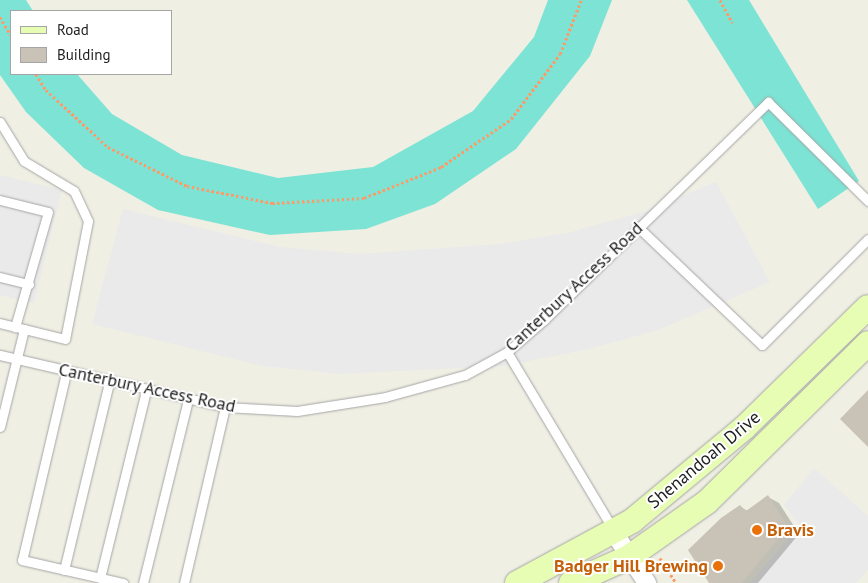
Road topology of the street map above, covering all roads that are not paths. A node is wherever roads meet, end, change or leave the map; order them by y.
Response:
1 (0, 122) edge
2 (0, 200) edge
3 (868, 200) edge
4 (638, 227) junction
5 (868, 239) edge
6 (0, 277) edge
7 (29, 284) junction
8 (868, 307) edge
9 (0, 323) edge
10 (19, 328) junction
11 (868, 343) edge
12 (507, 352) junction
13 (0, 355) edge
14 (17, 359) junction
15 (66, 373) junction
16 (109, 382) junction
17 (146, 391) junction
18 (188, 400) junction
19 (225, 407) junction
20 (0, 426) edge
21 (615, 534) junction
22 (628, 557) junction
23 (64, 570) junction
24 (100, 578) junction
25 (124, 583) edge
26 (143, 583) edge
27 (184, 583) edge
28 (517, 583) edge
29 (571, 583) edge
30 (647, 583) edge

1 - 10 lane
2 - 7 lane
3 - 4 lane, Canterbury Access Road
4 - 5 lane
4 - 12 lane, Canterbury Access Road
6 - 7 lane
7 - 10 lane
8 - 21 street, Shenandoah Drive
9 - 10 lane
10 - 14 lane
11 - 22 street, Shenandoah Drive
12 - 19 lane, Canterbury Access Road
12 - 21 lane
13 - 14 lane, Canterbury Access Road
14 - 15 lane, Canterbury Access Road
14 - 20 lane
15 - 16 lane, Canterbury Access Road
15 - 23 lane
16 - 17 lane, Canterbury Access Road
16 - 23 lane
17 - 18 lane, Canterbury Access Road
17 - 24 lane
18 - 19 lane, Canterbury Access Road
18 - 26 lane
19 - 27 lane
21 - 22 street
21 - 28 street, Shenandoah Drive
22 - 29 street, Shenandoah Drive
22 - 30 street
23 - 24 lane
24 - 25 lane

